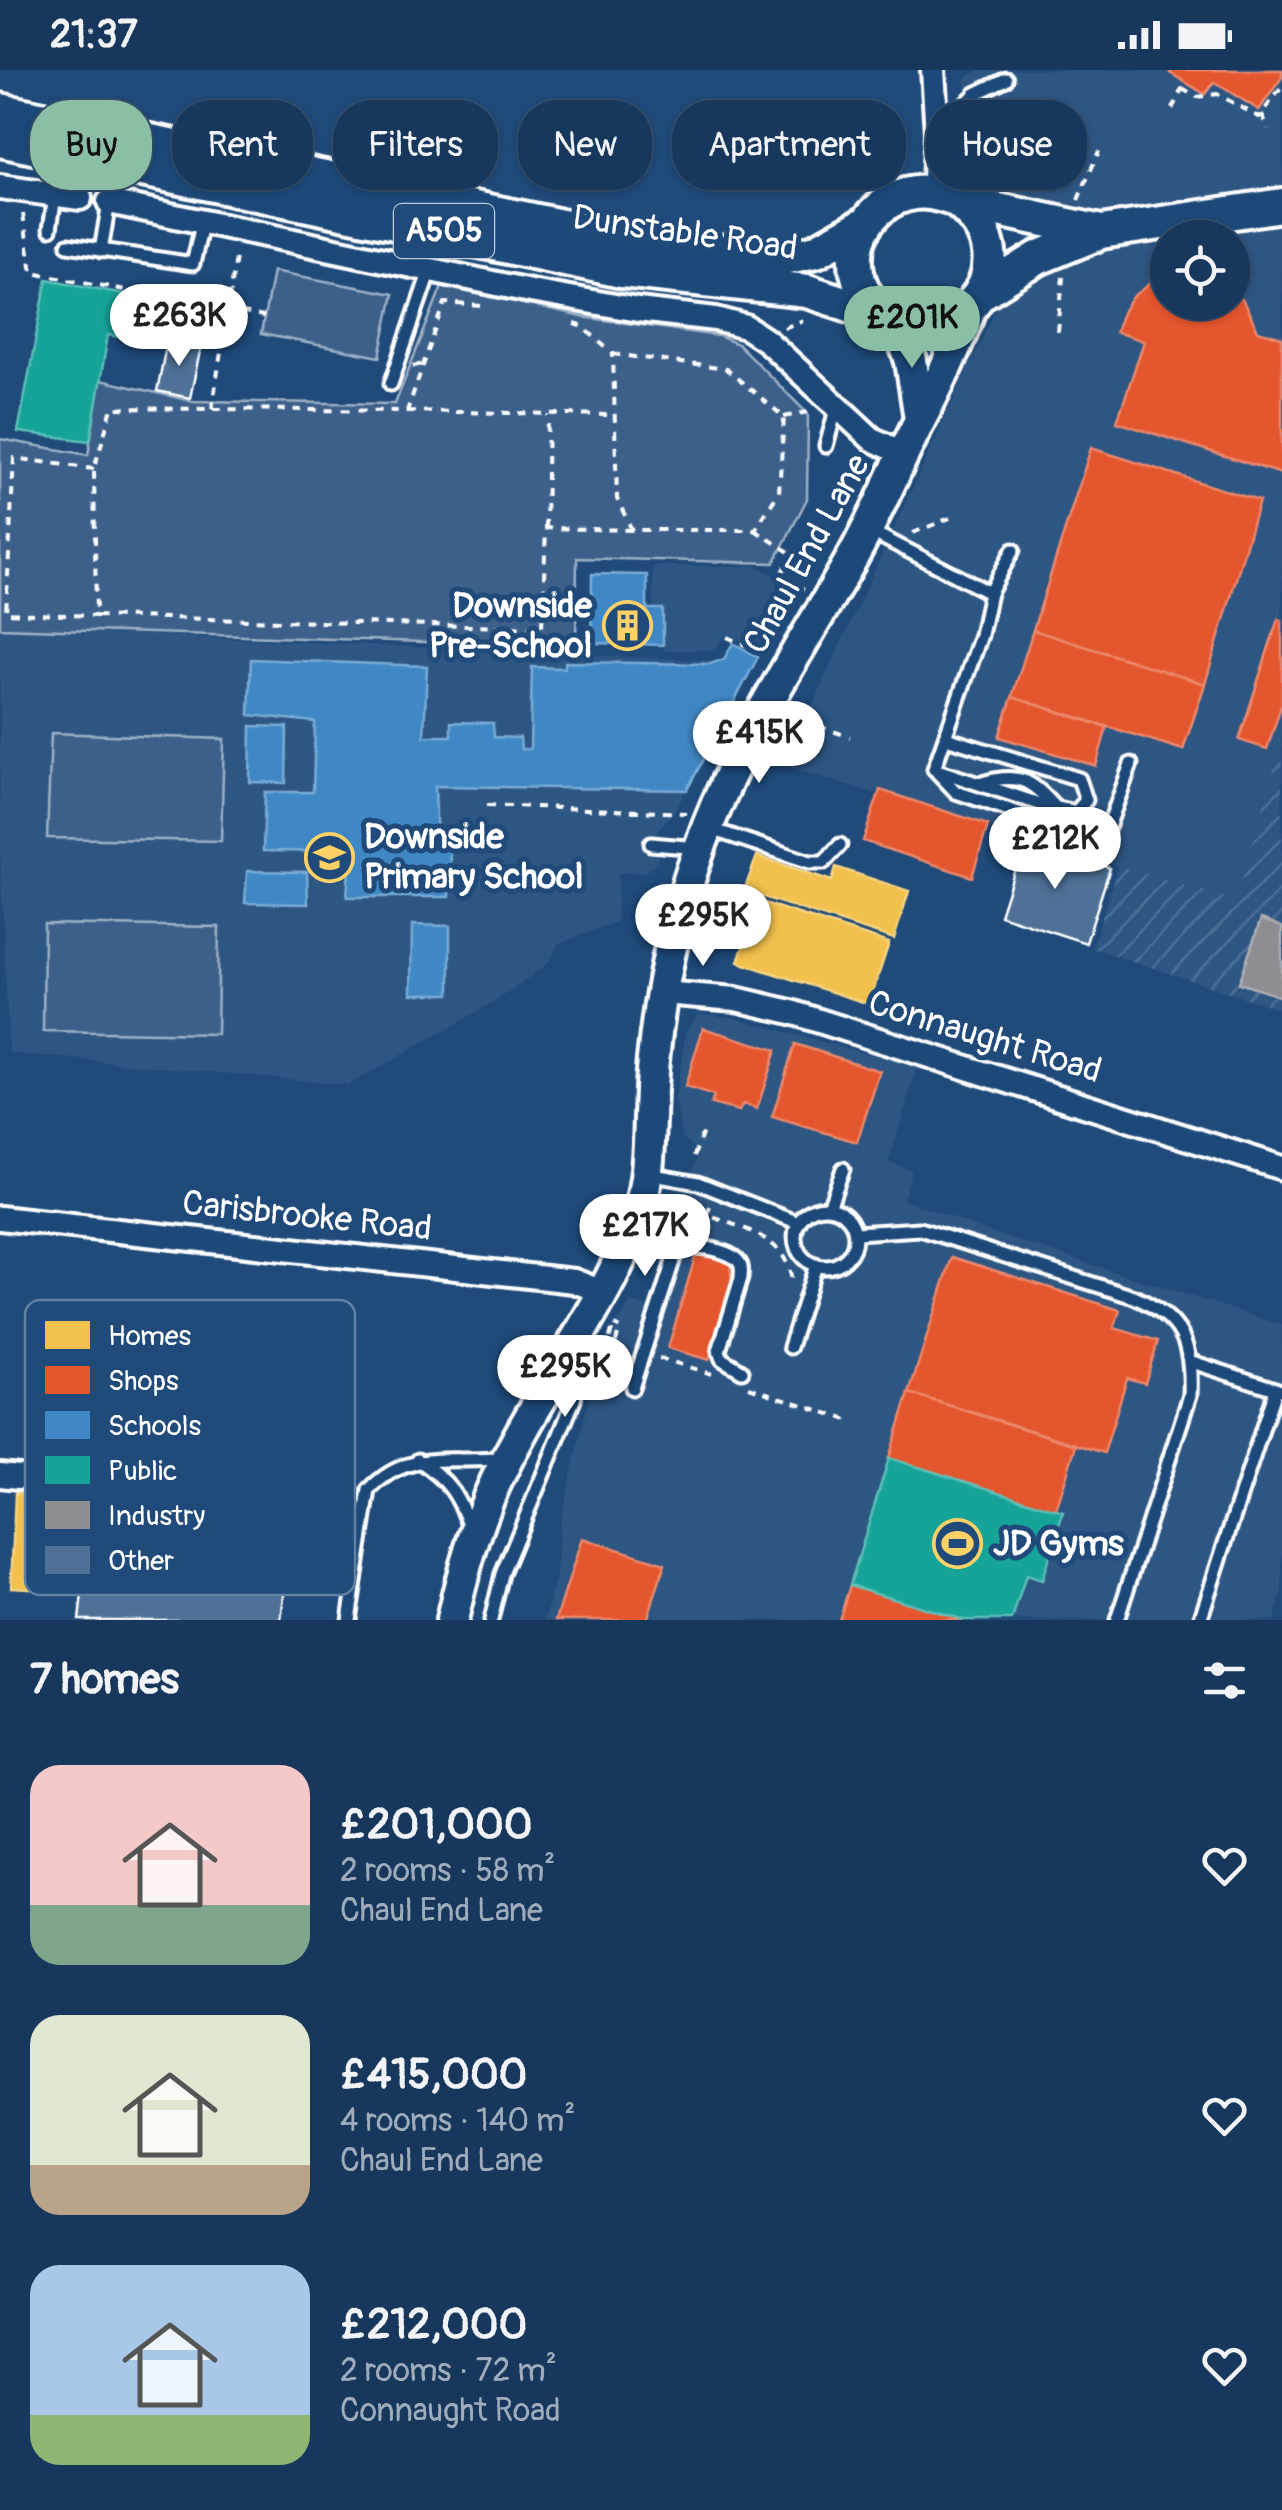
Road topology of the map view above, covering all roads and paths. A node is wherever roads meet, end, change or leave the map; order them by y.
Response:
1 (932, 70) edge
2 (1006, 80) dead end
3 (1282, 86) edge
4 (934, 100) edge
5 (969, 100) edge
6 (1172, 109) dead end
7 (0, 110) edge
8 (1262, 114) junction
9 (1268, 129) dead end
10 (0, 140) edge
11 (1099, 151) dead end
12 (11, 189) edge
13 (943, 190) edge
14 (1080, 194) dead end
15 (55, 195) junction
16 (944, 196) junction
17 (80, 198) dead end
18 (110, 202) joint
19 (1282, 205) edge
20 (203, 220) junction
21 (866, 222) junction
22 (240, 228) junction
23 (50, 230) dead end
24 (1101, 232) junction
25 (68, 245) dead end
26 (1066, 246) junction
27 (101, 251) junction
28 (430, 270) junction
29 (819, 295) junction
30 (976, 300) junction
31 (493, 307) dead end
32 (228, 308) junction
33 (264, 316) dead end
34 (892, 319) junction
35 (564, 322) dead end
36 (1058, 332) dead end
37 (762, 338) junction
38 (613, 354) junction
39 (391, 384) dead end
40 (837, 406) junction
41 (212, 409) junction
42 (407, 411) junction
43 (548, 415) junction
44 (614, 415) junction
45 (920, 419) junction
46 (826, 446) dead end
47 (904, 454) junction
48 (94, 469) junction
49 (950, 518) dead end
50 (546, 528) junction
51 (632, 530) junction
52 (755, 530) junction
53 (880, 536) junction
54 (1013, 550) dead end
55 (792, 554) dead end
56 (786, 565) dead end
57 (806, 590) dead end
58 (990, 592) junction
59 (96, 616) junction
60 (727, 637) dead end
61 (790, 665) junction
62 (804, 721) dead end
63 (850, 737) dead end
64 (946, 738) junction
65 (1131, 764) dead end
66 (934, 769) junction
67 (487, 805) dead end
68 (707, 830) junction
69 (650, 844) dead end
70 (840, 845) dead end
71 (662, 992) junction
72 (706, 1126) dead end
73 (694, 1156) dead end
74 (1282, 1168) edge
75 (843, 1169) dead end
76 (648, 1174) junction
77 (829, 1207) junction
78 (707, 1215) dead end
79 (0, 1218) edge
80 (799, 1223) junction
81 (856, 1234) junction
82 (816, 1265) junction
83 (792, 1287) dead end
84 (605, 1293) junction
85 (608, 1328) dead end
86 (620, 1328) dead end
87 (790, 1347) dead end
88 (568, 1353) junction
89 (1192, 1362) junction
90 (742, 1371) dead end
91 (632, 1388) dead end
92 (1278, 1390) edge
93 (509, 1458) junction
94 (418, 1460) junction
95 (474, 1541) junction
96 (355, 1569) edge
97 (352, 1595) edge
98 (349, 1620) edge
99 (452, 1620) edge
100 (491, 1620) edge
101 (1117, 1620) edge
102 (1200, 1620) edge

1 - 4 street
2 - 5 lane
3 - 8 path
6 - 8 path
7 - 21 main road, Dunstable Road / A505
8 - 9 path
10 - 29 main road, Dunstable Road / A505
11 - 14 path
12 - 15 street
12 - 32 path
13 - 16 street
15 - 17 street
15 - 23 lane
16 - 21 main road
16 - 24 main road
16 - 30 main road
18 - 20 street
18 - 27 lane
19 - 24 main road
20 - 22 street
20 - 27 lane
21 - 34 main road
22 - 28 street
22 - 32 path
24 - 26 main road
25 - 27 lane
26 - 30 main road
26 - 36 path
28 - 37 street
28 - 39 lane
29 - 34 main road, Dunstable Road / A505
29 - 37 path
30 - 34 main road
30 - 45 street, Chaul End Lane
31 - 42 path
32 - 33 path
32 - 41 path
34 - 45 street
35 - 38 path
37 - 40 street
38 - 44 path
38 - 52 path
40 - 46 lane
40 - 47 street
41 - 42 path
41 - 48 path
42 - 43 path
43 - 44 path
43 - 50 path
44 - 51 path
45 - 47 street, Chaul End Lane
47 - 53 street, Chaul End Lane
48 - 59 path
48 - 59 path
49 - 53 path
50 - 51 path
50 - 59 path
51 - 52 path
52 - 55 path
53 - 58 lane
53 - 61 street, Chaul End Lane
54 - 58 lane
56 - 57 path
58 - 64 lane
60 - 61 path
61 - 68 street, Chaul End Lane
62 - 63 path
64 - 66 lane
64 - 66 lane
65 - 66 lane
67 - 68 path
68 - 69 lane
68 - 70 lane
68 - 71 street, Chaul End Lane
71 - 74 street, Connaught Road
71 - 76 street, Chaul End Lane
72 - 73 path
75 - 77 lane
76 - 80 lane
76 - 84 street, Chaul End Lane
77 - 80 lane
77 - 81 lane
78 - 83 path
79 - 84 street, Carisbrooke Road
80 - 82 lane
81 - 82 lane
81 - 89 lane
82 - 87 lane
84 - 88 street, Chaul End Lane
85 - 86 path
88 - 93 street, Chaul End Lane
88 - 100 lane
89 - 92 lane
89 - 101 lane
90 - 91 lane
92 - 102 lane
93 - 94 lane
93 - 95 street, Chaul End Lane
94 - 95 lane
94 - 96 lane
95 - 99 street, Chaul End Lane
97 - 98 lane

